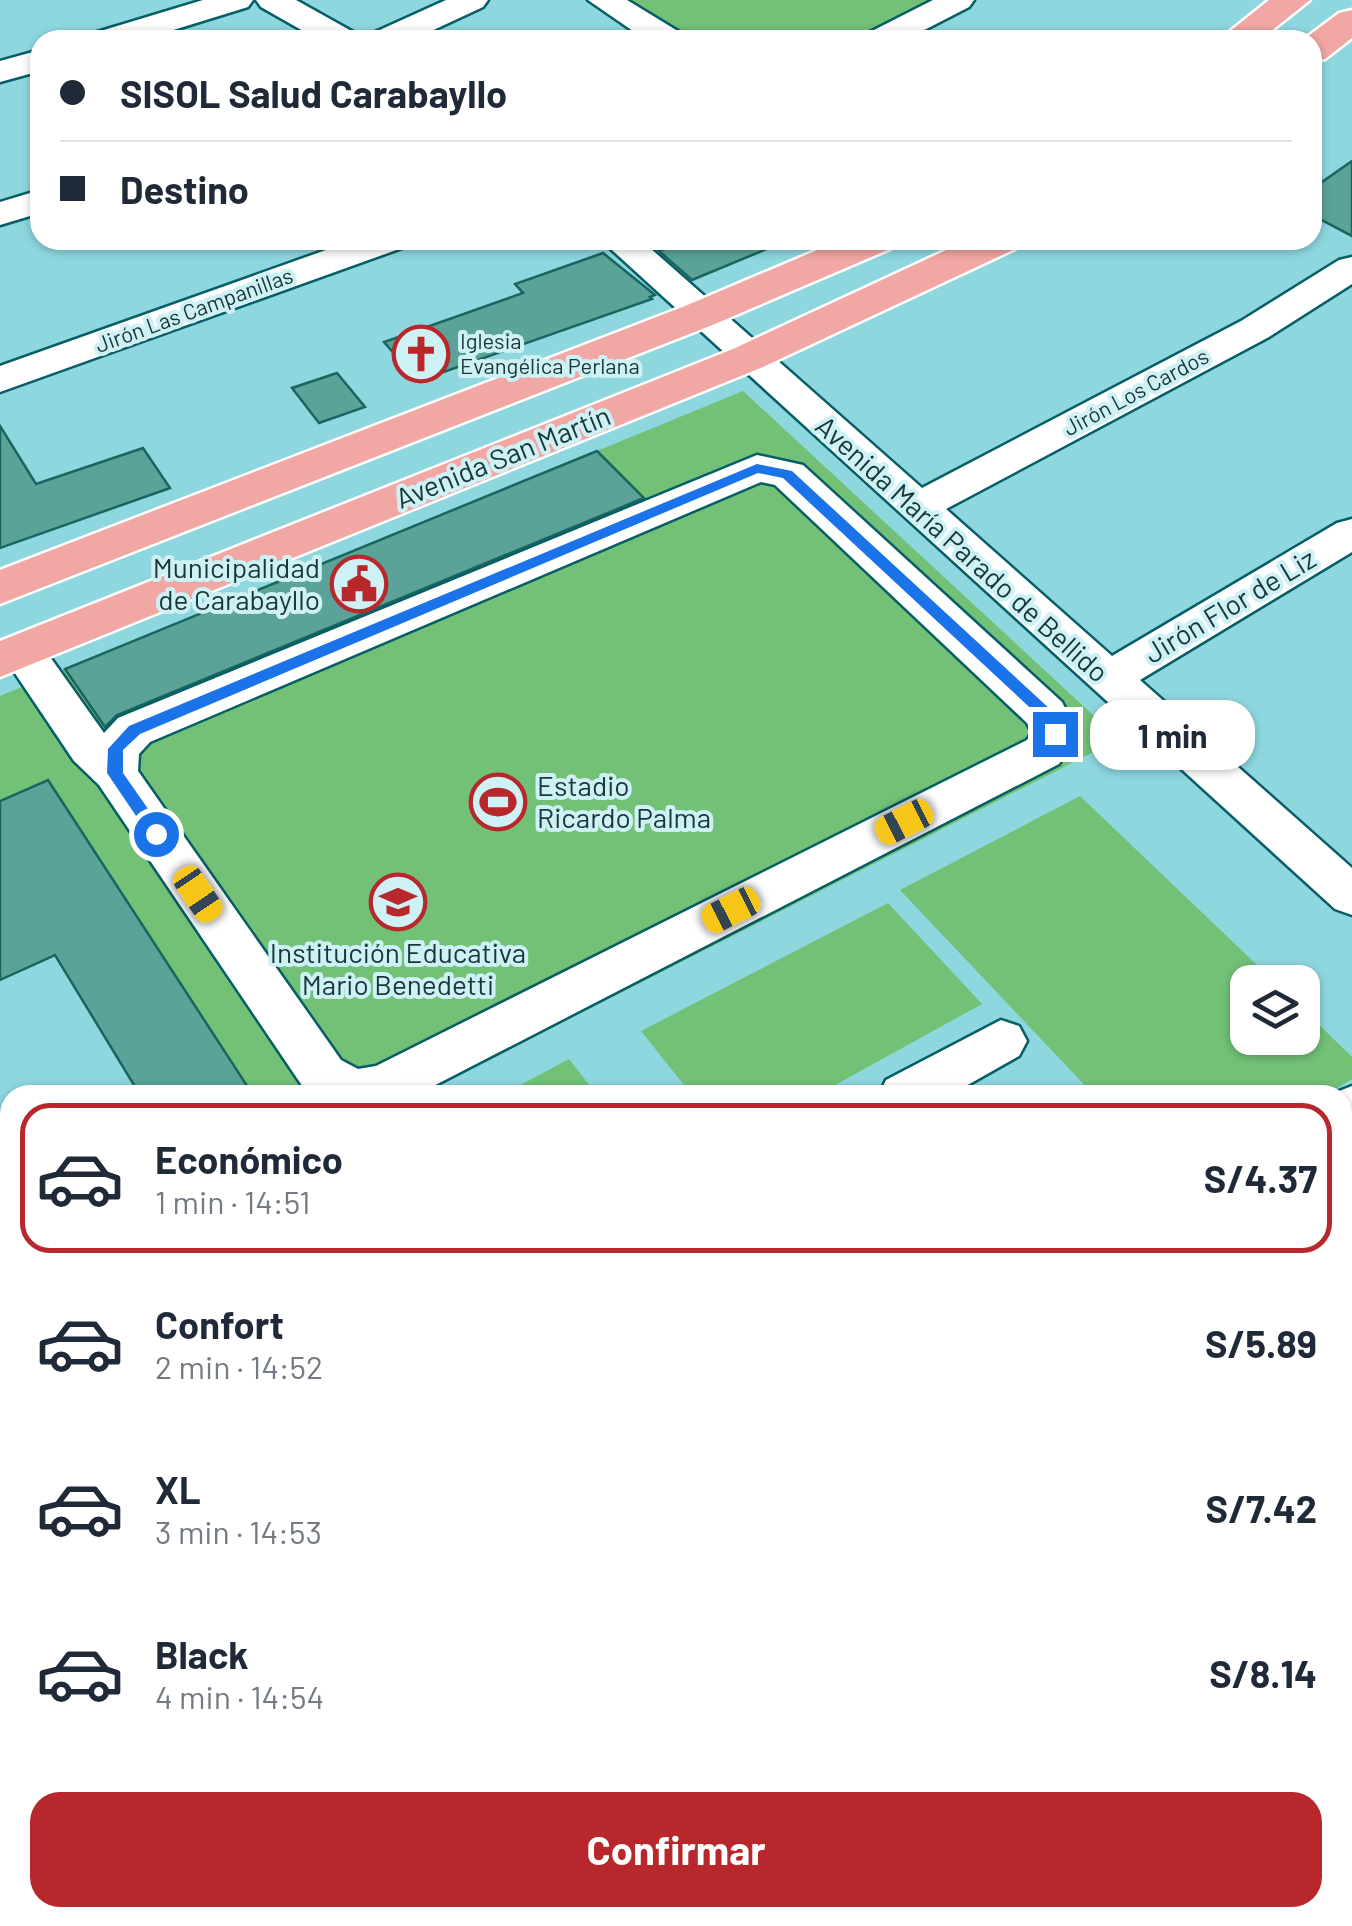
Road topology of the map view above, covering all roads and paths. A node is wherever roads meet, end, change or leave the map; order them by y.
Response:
1 (237, 0) edge
2 (272, 0) edge
3 (472, 0) edge
4 (604, 0) edge
5 (958, 0) edge
6 (1292, 0) edge
7 (1352, 21) edge
8 (139, 30) edge
9 (326, 30) edge
10 (408, 30) edge
11 (653, 30) edge
12 (900, 30) edge
13 (1251, 30) edge
14 (1322, 44) edge
15 (30, 63) edge
16 (0, 72) edge
17 (30, 204) edge
18 (0, 214) edge
19 (361, 250) edge
20 (630, 250) edge
21 (853, 250) edge
22 (980, 250) edge
23 (1352, 268) edge
24 (700, 315) junction
25 (748, 358) junction
26 (0, 380) edge
27 (916, 508) junction
28 (1352, 532) edge
29 (0, 588) edge
30 (11, 656) edge
31 (1108, 679) junction
32 (115, 773) junction
33 (1346, 881) edge
34 (1001, 1041) dead end
35 (341, 1085) edge
36 (387, 1085) edge
37 (924, 1085) edge

1 - 8 street
2 - 9 street
3 - 10 street
4 - 11 street
5 - 12 street
6 - 13 main road
7 - 14 main road
15 - 16 street
17 - 18 street
19 - 26 street, Jirón Las Campanillas
20 - 24 street, Avenida María Parado de Bellido
21 - 24 main road
22 - 25 main road, Avenida San Martín
23 - 27 street, Jirón Los Cardos
24 - 25 street, Avenida María Parado de Bellido
24 - 29 main road
25 - 27 street, Avenida María Parado de Bellido
25 - 30 main road, Avenida San Martín
27 - 31 street, Avenida María Parado de Bellido
28 - 31 street, Jirón Flor de Liz
30 - 32 street
31 - 33 street, Avenida María Parado de Bellido
32 - 35 street
32 - 36 street
34 - 37 street

